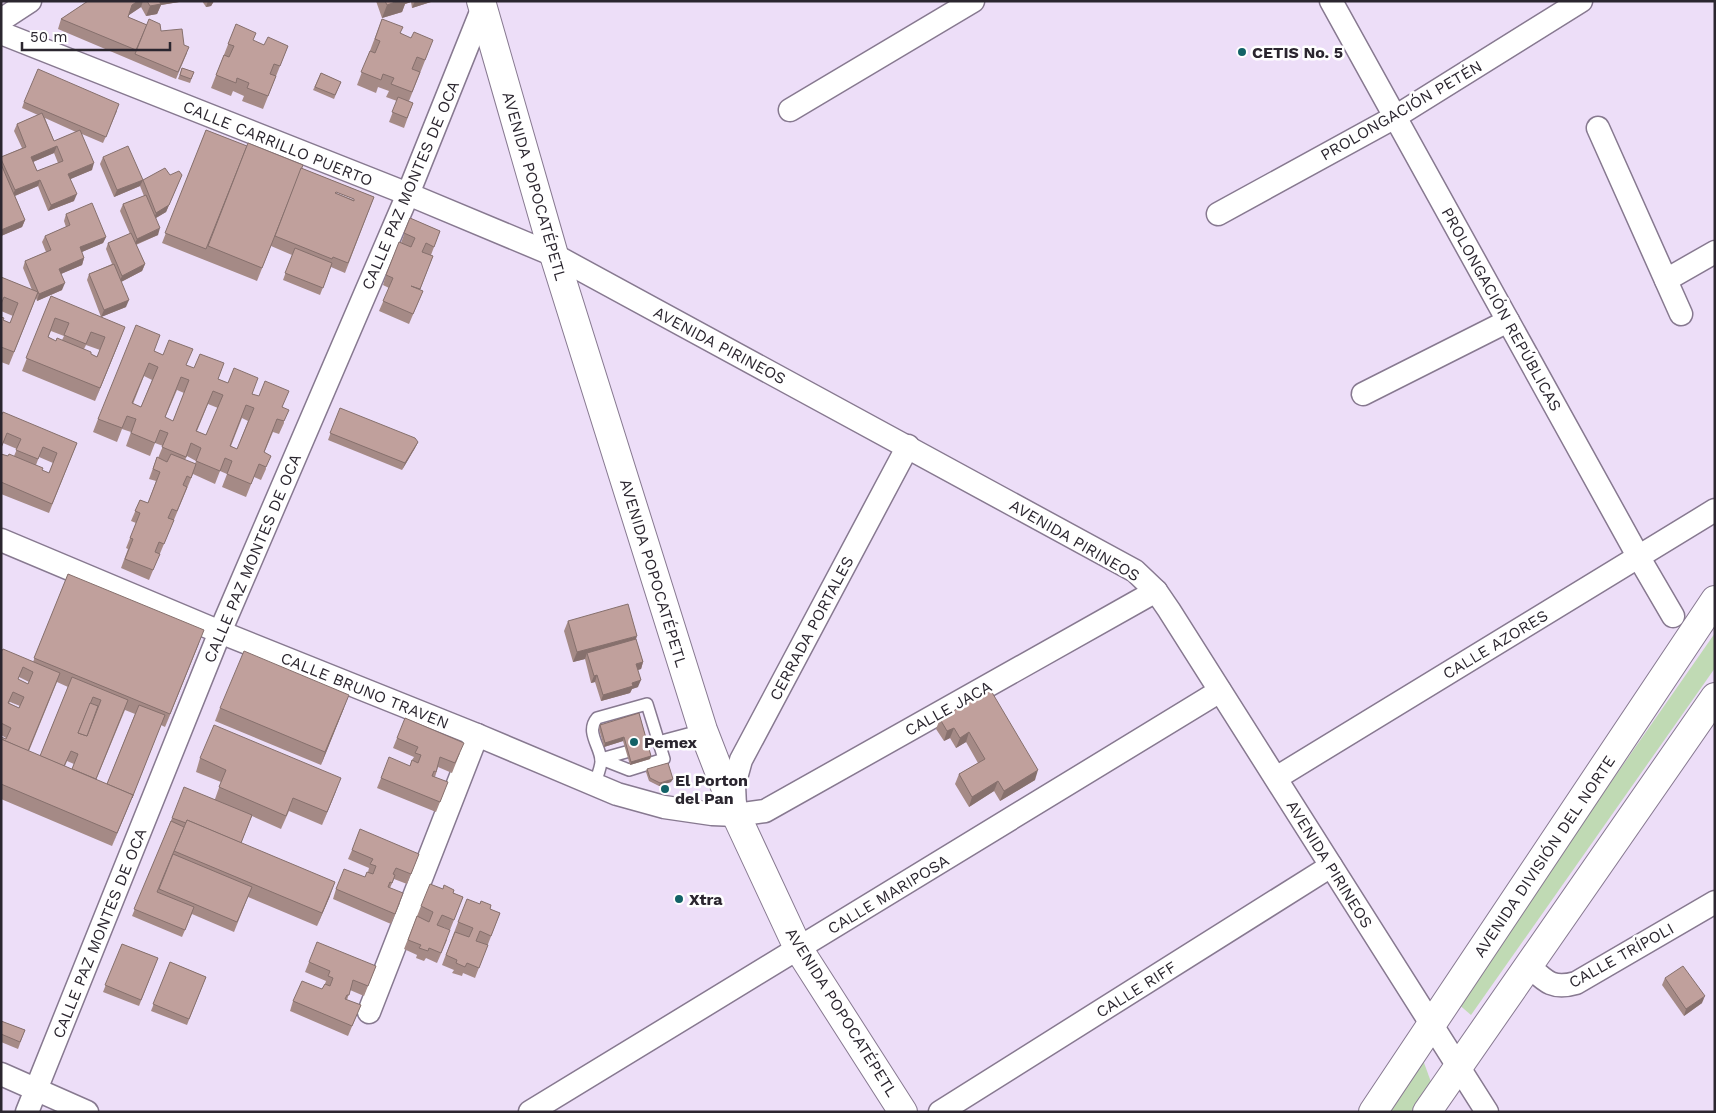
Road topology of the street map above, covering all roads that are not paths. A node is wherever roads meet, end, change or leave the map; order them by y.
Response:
1 (30, 1) edge
2 (973, 1) edge
3 (1331, 1) edge
4 (1581, 1) edge
5 (482, 4) edge
6 (1, 20) edge
7 (1, 33) edge
8 (790, 110) dead end
9 (1395, 117) junction
10 (1598, 128) dead end
11 (408, 194) junction
12 (1218, 214) dead end
13 (1715, 252) edge
14 (554, 255) junction
15 (1666, 280) junction
16 (1681, 314) dead end
17 (1508, 320) junction
18 (1363, 394) dead end
19 (908, 446) junction
20 (1715, 510) edge
21 (1, 540) edge
22 (1638, 556) junction
23 (1156, 591) junction
24 (1715, 600) edge
25 (1672, 616) dead end
26 (220, 632) junction
27 (1220, 691) junction
28 (1715, 697) edge
29 (703, 730) junction
30 (477, 735) junction
31 (658, 742) junction
32 (626, 752) edge
33 (601, 759) junction
34 (1276, 778) junction
35 (594, 786) junction
36 (736, 815) junction
37 (1332, 866) junction
38 (1715, 902) edge
39 (798, 948) junction
40 (1528, 965) junction
41 (369, 1012) dead end
42 (1432, 1024) junction
43 (1458, 1065) junction
44 (1, 1074) edge
45 (37, 1090) junction
46 (27, 1112) edge
47 (87, 1112) edge
48 (530, 1112) edge
49 (903, 1112) edge
50 (940, 1112) edge
51 (1373, 1112) edge
52 (1427, 1112) edge
53 (1487, 1112) edge

1 - 6 street
2 - 8 street
3 - 9 street, PROLONGACIÓN REPÚBLICAS
4 - 9 street, PROLONGACIÓN PETÉN
5 - 11 street, CALLE PAZ MONTES DE OCA
5 - 14 main road, AVENIDA POPOCATÉPETL
7 - 11 street, CALLE CARRILLO PUERTO
9 - 12 street, PROLONGACIÓN PETÉN
9 - 17 street, PROLONGACIÓN REPÚBLICAS
10 - 15 street
11 - 14 street, CALLE CARRILLO PUERTO
11 - 26 street, CALLE PAZ MONTES DE OCA
13 - 15 street
14 - 19 street, AVENIDA PIRINEOS
14 - 29 main road, AVENIDA POPOCATÉPETL
15 - 16 street
17 - 18 street
17 - 22 street, PROLONGACIÓN REPÚBLICAS
19 - 23 street, AVENIDA PIRINEOS
19 - 36 street, CERRADA PORTALES
20 - 22 street, CALLE AZORES
21 - 26 street, CALLE BRUNO TRAVEN
22 - 25 street, PROLONGACIÓN REPÚBLICAS
22 - 34 street, CALLE AZORES
23 - 27 street, AVENIDA PIRINEOS
23 - 36 street, CALLE JACA
24 - 42 main road, AVENIDA DIVISIÓN DEL NORTE
26 - 30 street, CALLE BRUNO TRAVEN
26 - 45 street, CALLE PAZ MONTES DE OCA
27 - 34 street, AVENIDA PIRINEOS
27 - 39 street, CALLE MARIPOSA
28 - 40 main road
29 - 31 lane
29 - 36 main road, AVENIDA POPOCATÉPETL
30 - 35 street, CALLE BRUNO TRAVEN
30 - 41 street
31 - 33 lane
31 - 33 lane
32 - 33 lane
33 - 35 lane
34 - 37 street, AVENIDA PIRINEOS
35 - 36 street, CALLE BRUNO TRAVEN
36 - 39 main road, AVENIDA POPOCATÉPETL
37 - 42 street, AVENIDA PIRINEOS
37 - 50 street, CALLE RIFF
38 - 40 street, CALLE TRÍPOLI
39 - 48 street, CALLE MARIPOSA
39 - 49 main road, AVENIDA POPOCATÉPETL
40 - 43 main road
42 - 43 street, AVENIDA PIRINEOS
42 - 51 main road, AVENIDA DIVISIÓN DEL NORTE
43 - 52 main road
43 - 53 street, AVENIDA PIRINEOS
44 - 45 street
45 - 46 street, CALLE PAZ MONTES DE OCA
45 - 47 street

